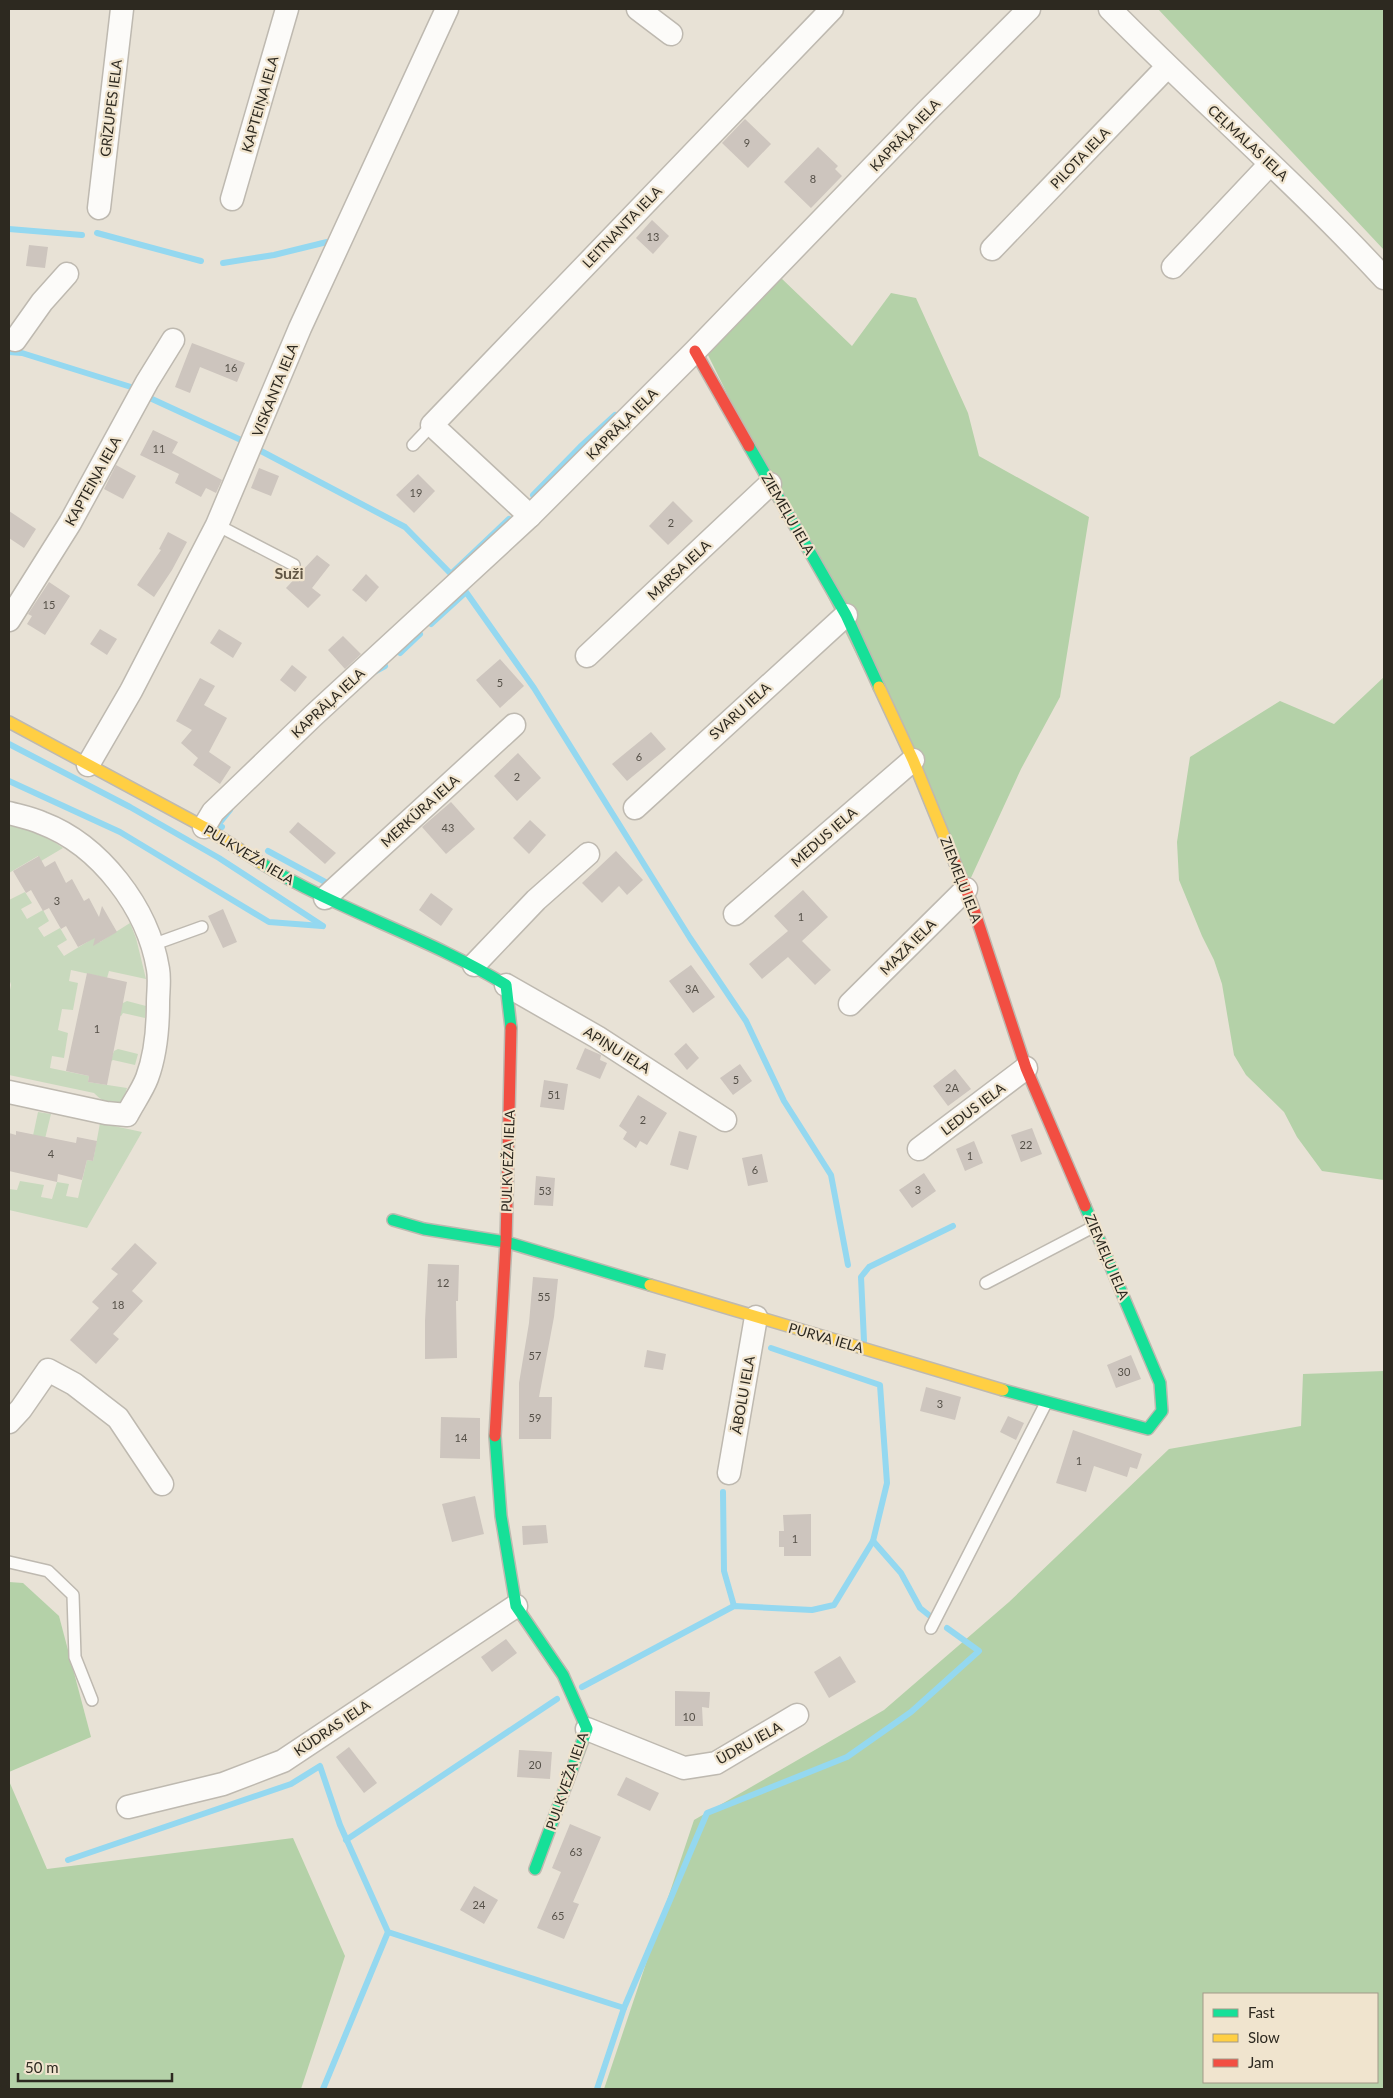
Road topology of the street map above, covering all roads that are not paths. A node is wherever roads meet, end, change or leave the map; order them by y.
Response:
1 (122, 9) edge
2 (287, 9) edge
3 (447, 9) edge
4 (638, 9) edge
5 (832, 9) edge
6 (1029, 9) edge
7 (1110, 9) edge
8 (671, 34) dead end
9 (1167, 67) junction
10 (1270, 164) junction
11 (232, 199) dead end
12 (99, 208) dead end
13 (992, 249) dead end
14 (1173, 266) dead end
15 (67, 274) dead end
16 (1384, 278) edge
17 (15, 340) dead end
18 (173, 340) dead end
19 (695, 352) junction
20 (432, 425) junction
21 (413, 445) dead end
22 (770, 484) junction
23 (530, 516) junction
24 (217, 525) junction
25 (294, 565) dead end
26 (846, 615) junction
27 (9, 620) edge
28 (587, 656) dead end
29 (9, 722) edge
30 (514, 725) dead end
31 (913, 760) junction
32 (88, 764) junction
33 (635, 808) dead end
34 (9, 813) edge
35 (204, 827) junction
36 (588, 854) dead end
37 (966, 889) junction
38 (325, 898) junction
39 (735, 914) dead end
40 (202, 927) dead end
41 (152, 945) junction
42 (474, 964) junction
43 (506, 984) junction
44 (850, 1004) dead end
45 (1026, 1068) junction
46 (9, 1092) edge
47 (725, 1120) dead end
48 (919, 1149) dead end
49 (393, 1220) dead end
50 (1095, 1226) junction
51 (506, 1242) junction
52 (986, 1282) dead end
53 (756, 1317) junction
54 (1046, 1403) junction
55 (9, 1422) edge
56 (1148, 1429) joint
57 (729, 1473) dead end
58 (162, 1484) dead end
59 (9, 1562) edge
60 (516, 1606) junction
61 (931, 1628) dead end
62 (92, 1700) dead end
63 (797, 1715) dead end
64 (587, 1729) junction
65 (128, 1807) dead end
66 (535, 1870) dead end

1 - 12 street, GRĪZUPES IELA
2 - 11 street, KAPTEIŅA IELA
3 - 24 street, VISKANTA IELA
4 - 8 street
5 - 20 street, LEITNANTA IELA
6 - 19 street, KAPRĀĻA IELA
7 - 9 street, CEĻMALAS IELA
9 - 10 street, CEĻMALAS IELA
9 - 13 street, PILOTA IELA
10 - 14 street
10 - 16 street, CEĻMALAS IELA
15 - 17 street
18 - 27 street, KAPTEIŅA IELA
19 - 22 street, ZIEMEĻU IELA
19 - 23 street, KAPRĀĻA IELA
20 - 21 lane, LEITNANTA IELA
20 - 23 street
22 - 26 street, ZIEMEĻU IELA
22 - 28 street, MARSA IELA
23 - 35 street, KAPRĀĻA IELA
24 - 25 lane
24 - 32 street, VISKANTA IELA
26 - 31 street, ZIEMEĻU IELA
26 - 33 street, SVARU IELA
29 - 32 street, PULKVEŽA IELA
30 - 38 street, MERKŪRA IELA
31 - 37 street, ZIEMEĻU IELA
31 - 39 street, MEDUS IELA
32 - 35 street, PULKVEŽA IELA
34 - 41 street
35 - 38 street, PULKVEŽA IELA
36 - 42 street
37 - 44 street, MAZĀ IELA
37 - 45 street, ZIEMEĻU IELA
38 - 42 street, PULKVEŽA IELA
40 - 41 lane
41 - 46 street
42 - 43 street, PULKVEŽA IELA
43 - 47 street, APIŅU IELA
43 - 51 street, PULKVEŽA IELA
45 - 48 street, LEDUS IELA
45 - 50 street, ZIEMEĻU IELA
49 - 51 street, PURVA IELA
50 - 52 lane
50 - 56 street, ZIEMEĻU IELA
51 - 53 street, PURVA IELA
51 - 60 street, PULKVEŽA IELA
53 - 54 street, PURVA IELA
53 - 57 street, ĀBOLU IELA
54 - 56 street, PURVA IELA
54 - 61 lane
55 - 58 street
59 - 62 lane
60 - 64 street, PULKVEŽA IELA
60 - 65 street, KŪDRAS IELA
63 - 64 street, ŪDRU IELA
64 - 66 street, PULKVEŽA IELA

